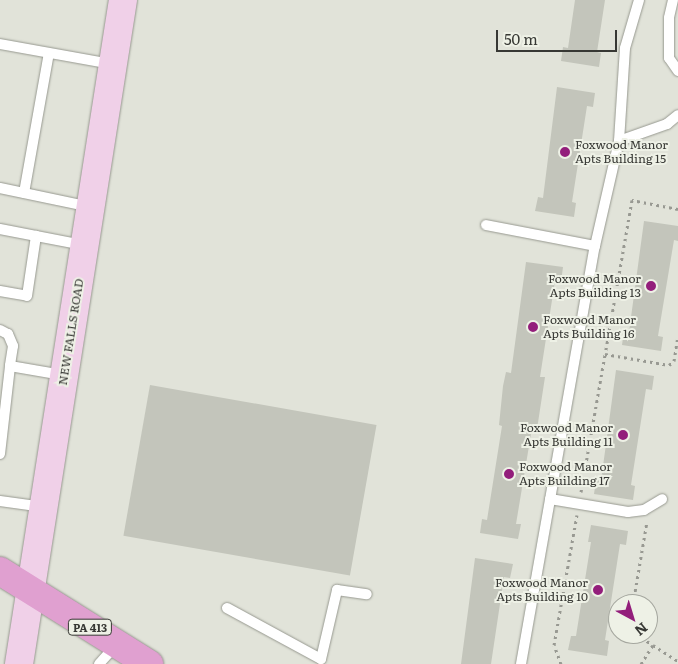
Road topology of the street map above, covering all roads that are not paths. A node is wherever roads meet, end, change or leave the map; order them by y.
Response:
1 (123, 0) edge
2 (639, 0) edge
3 (673, 0) edge
4 (0, 44) edge
5 (48, 53) junction
6 (111, 64) junction
7 (678, 71) edge
8 (678, 115) edge
9 (619, 141) junction
10 (0, 188) edge
11 (24, 193) junction
12 (90, 207) junction
13 (486, 224) dead end
14 (0, 229) edge
15 (36, 236) junction
16 (84, 245) junction
17 (595, 246) junction
18 (0, 291) edge
19 (0, 330) edge
20 (10, 366) junction
21 (64, 375) junction
22 (0, 454) edge
23 (550, 499) junction
24 (662, 499) dead end
25 (0, 501) edge
26 (44, 507) junction
27 (0, 571) edge
28 (31, 590) junction
29 (367, 594) dead end
30 (227, 608) dead end
31 (118, 644) junction
32 (19, 664) edge
33 (100, 664) edge
34 (149, 664) edge
35 (521, 664) edge

1 - 6 main road, NEW FALLS ROAD
2 - 9 lane
3 - 7 lane
4 - 5 lane
5 - 6 lane
5 - 11 lane
6 - 12 main road, NEW FALLS ROAD
8 - 9 lane
9 - 17 lane
10 - 11 lane
11 - 12 lane
12 - 16 main road, NEW FALLS ROAD
13 - 17 lane
14 - 15 lane
15 - 16 lane
15 - 18 lane
16 - 21 main road, NEW FALLS ROAD
17 - 23 lane
19 - 20 lane
20 - 21 lane
20 - 22 lane
21 - 26 main road, NEW FALLS ROAD
23 - 24 lane
23 - 35 lane
25 - 26 lane
26 - 28 main road, NEW FALLS ROAD
27 - 28 main road, PA 413
28 - 31 main road, PA 413
28 - 32 main road, NEW FALLS ROAD
29 - 30 lane
31 - 33 lane
31 - 34 main road, PA 413

